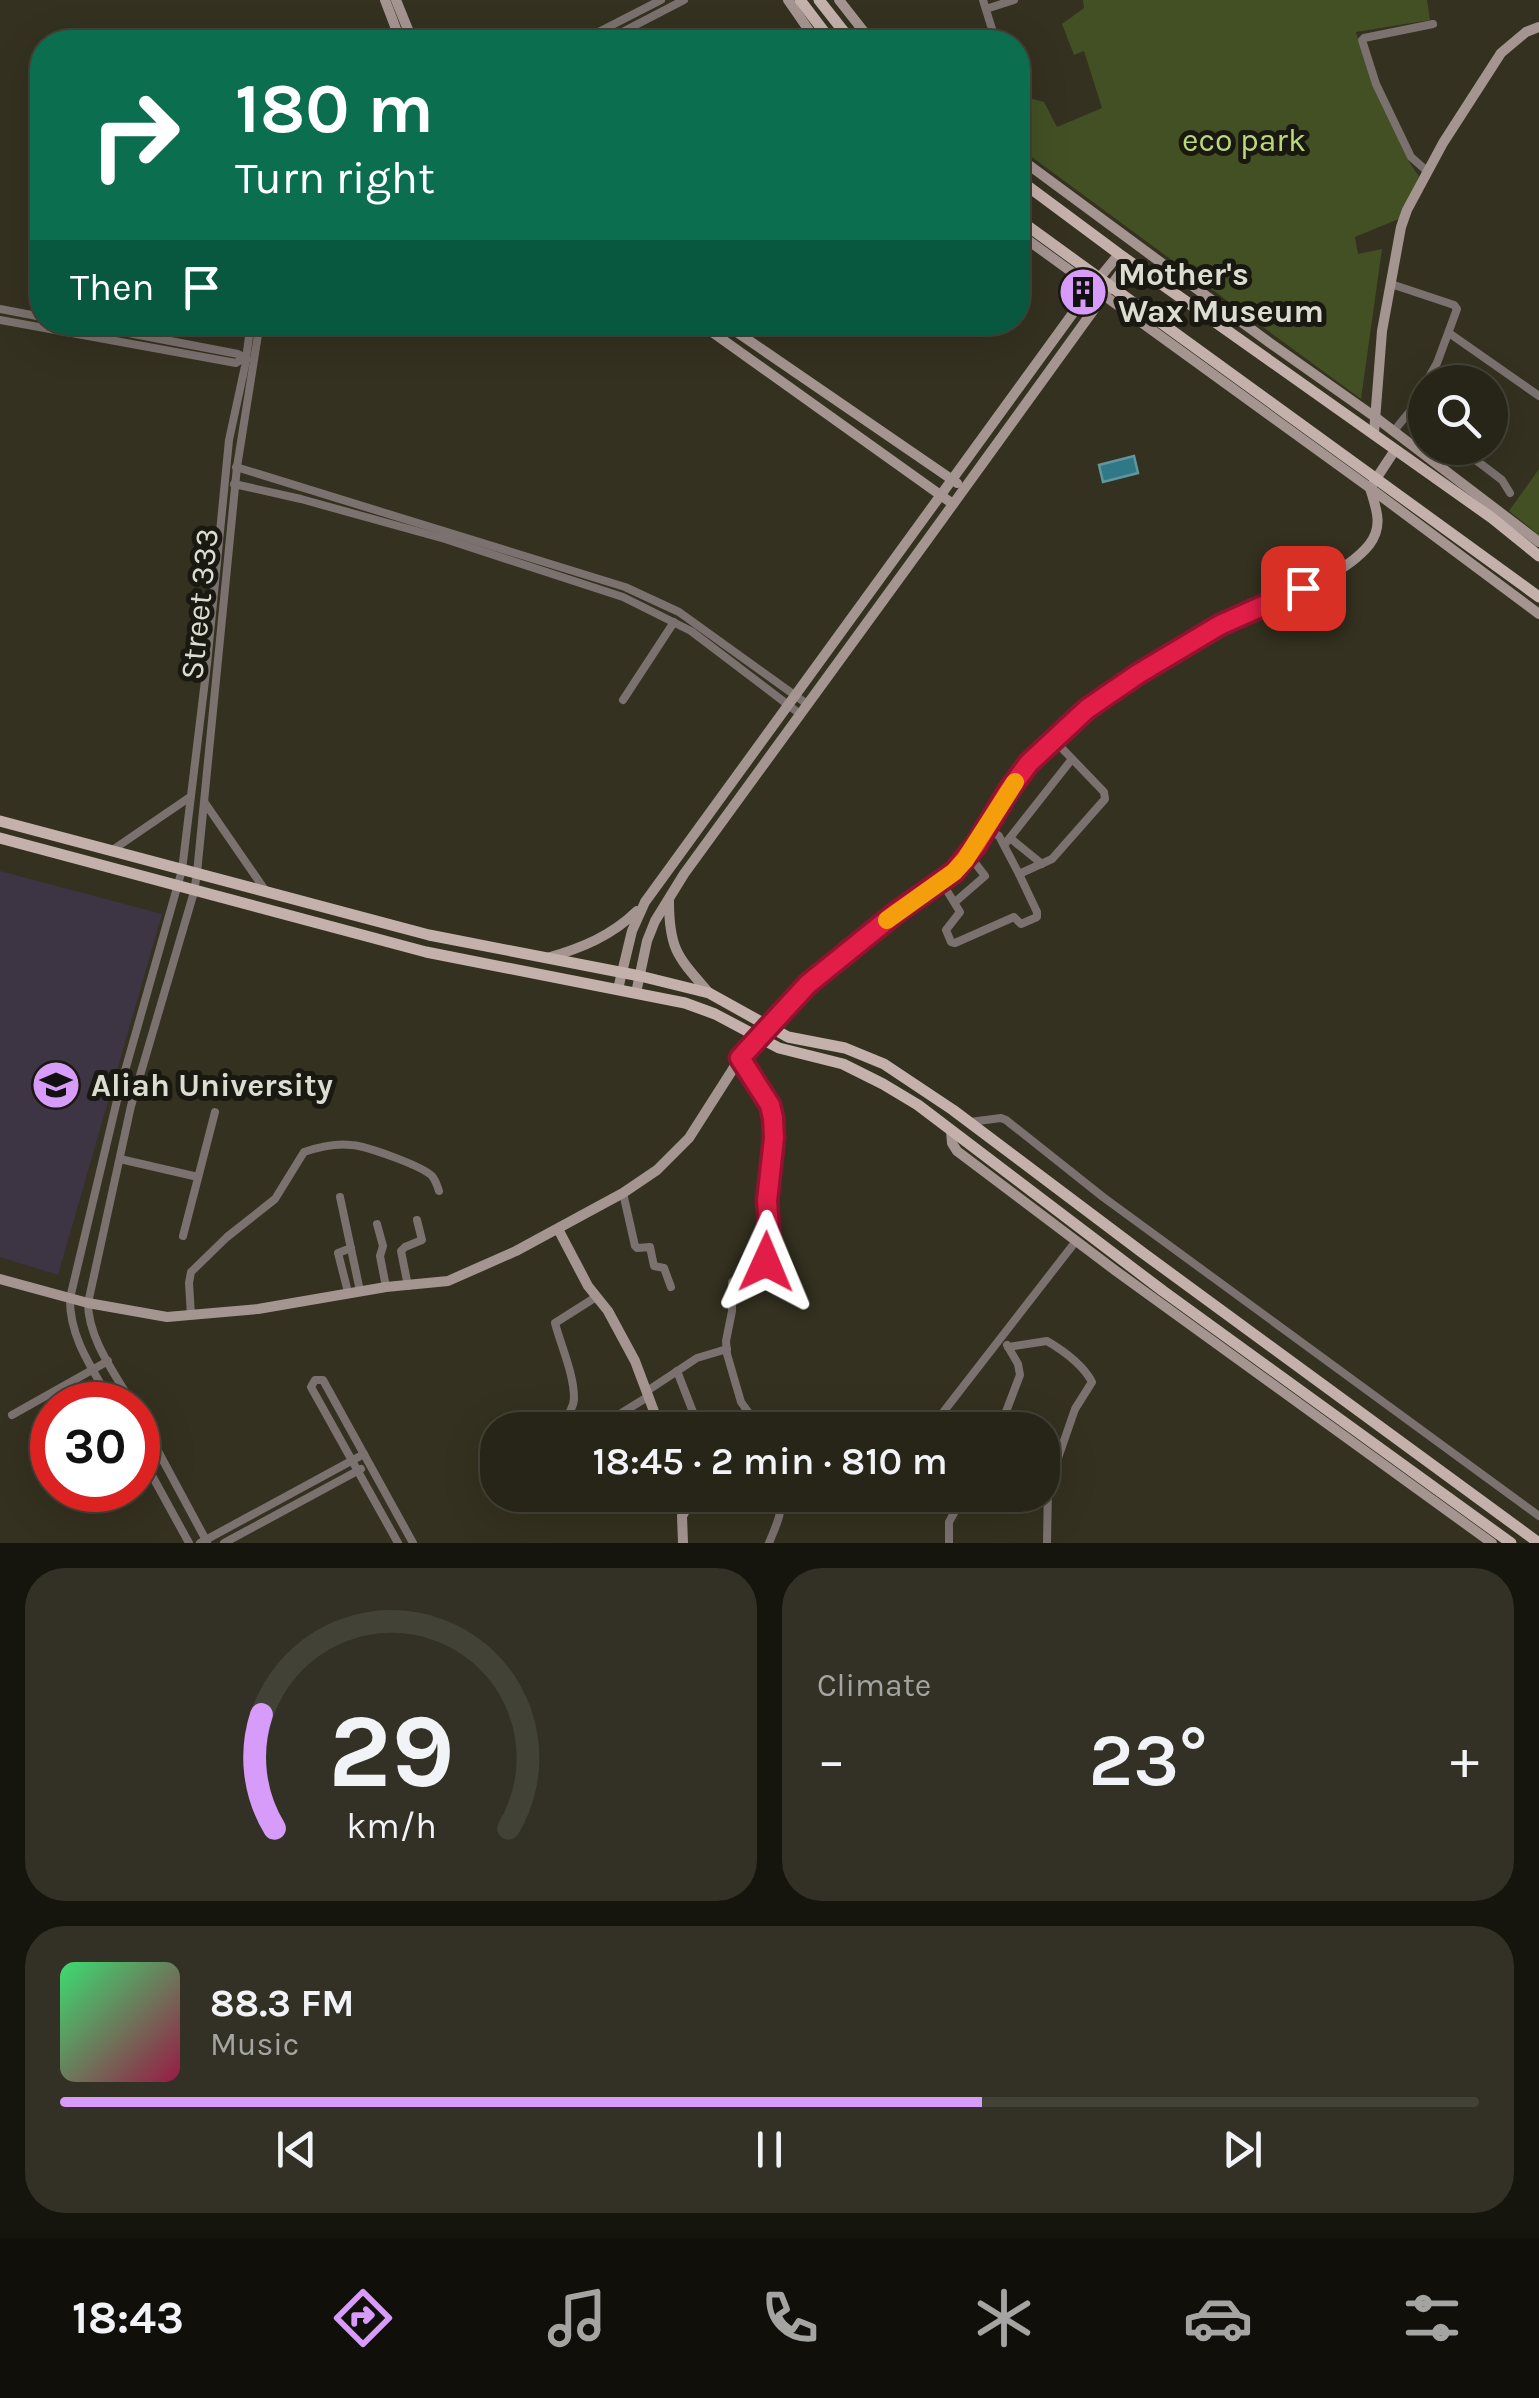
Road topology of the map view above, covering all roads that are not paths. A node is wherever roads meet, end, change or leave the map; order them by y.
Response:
1 (385, 0) edge
2 (396, 0) edge
3 (660, 0) edge
4 (684, 0) edge
5 (788, 0) edge
6 (800, 0) edge
7 (820, 0) edge
8 (839, 0) edge
9 (1014, 0) edge
10 (985, 5) edge
11 (1433, 24) dead end
12 (1539, 27) edge
13 (396, 30) edge
14 (407, 30) edge
15 (602, 30) edge
16 (625, 30) edge
17 (808, 30) edge
18 (823, 30) edge
19 (843, 30) edge
20 (863, 30) edge
21 (992, 30) edge
22 (1030, 166) edge
23 (1426, 171) junction
24 (1030, 188) edge
25 (1030, 229) edge
26 (1030, 241) edge
27 (1124, 257) junction
28 (1390, 284) junction
29 (1101, 287) junction
30 (0, 309) edge
31 (30, 315) edge
32 (0, 320) edge
33 (30, 326) edge
34 (1450, 333) junction
35 (80, 335) edge
36 (139, 335) edge
37 (250, 335) edge
38 (255, 335) edge
39 (716, 335) edge
40 (741, 335) edge
41 (247, 357) junction
42 (1435, 365) edge
43 (1539, 396) edge
44 (1408, 415) edge
45 (1376, 417) junction
46 (1393, 432) junction
47 (1374, 433) junction
48 (1395, 450) junction
49 (1482, 465) edge
50 (227, 466) junction
51 (237, 467) junction
52 (952, 480) junction
53 (224, 481) junction
54 (1373, 482) junction
55 (236, 484) junction
56 (964, 487) junction
57 (1510, 493) dead end
58 (940, 496) junction
59 (952, 504) junction
60 (1539, 542) edge
61 (1539, 556) edge
62 (1539, 597) edge
63 (1539, 614) edge
64 (674, 622) junction
65 (622, 700) dead end
66 (791, 701) junction
67 (804, 710) junction
68 (1053, 739) junction
69 (1072, 759) junction
70 (190, 798) junction
71 (204, 803) junction
72 (0, 821) edge
73 (986, 828) junction
74 (0, 838) edge
75 (1007, 841) junction
76 (112, 850) junction
77 (969, 855) junction
78 (1042, 864) junction
79 (182, 870) junction
80 (197, 873) junction
81 (1020, 874) junction
82 (941, 881) junction
83 (179, 888) junction
84 (194, 892) junction
85 (266, 892) junction
86 (670, 900) junction
87 (645, 902) junction
88 (954, 902) junction
89 (546, 958) junction
90 (622, 972) junction
91 (640, 976) junction
92 (618, 989) junction
93 (636, 993) junction
94 (709, 993) junction
95 (769, 1027) junction
96 (760, 1038) junction
97 (740, 1058) junction
98 (216, 1112) dead end
99 (969, 1122) junction
100 (951, 1131) junction
101 (120, 1159) junction
102 (198, 1178) junction
103 (439, 1190) dead end
104 (623, 1193) junction
105 (340, 1197) dead end
106 (417, 1220) dead end
107 (377, 1224) dead end
108 (558, 1229) junction
109 (182, 1236) dead end
110 (1076, 1242) junction
111 (351, 1248) junction
112 (0, 1279) edge
113 (408, 1286) junction
114 (386, 1287) junction
115 (671, 1287) dead end
116 (360, 1290) junction
117 (348, 1292) junction
118 (596, 1297) junction
119 (70, 1298) junction
120 (88, 1304) junction
121 (191, 1316) junction
122 (1002, 1336) junction
123 (1008, 1347) junction
124 (727, 1349) junction
125 (108, 1360) junction
126 (93, 1369) junction
127 (677, 1371) junction
128 (100, 1382) edge
129 (120, 1382) edge
130 (648, 1393) junction
131 (569, 1412) edge
132 (623, 1412) edge
133 (655, 1412) edge
134 (693, 1412) edge
135 (749, 1412) edge
136 (943, 1412) edge
137 (1005, 1412) edge
138 (12, 1415) dead end
139 (364, 1454) junction
140 (160, 1456) edge
141 (352, 1461) junction
142 (370, 1465) junction
143 (358, 1471) junction
144 (160, 1490) edge
145 (684, 1512) edge
146 (780, 1512) edge
147 (955, 1512) edge
148 (1539, 1516) edge
149 (205, 1542) edge
150 (1539, 1542) edge
151 (189, 1543) edge
152 (224, 1543) edge
153 (398, 1543) edge
154 (413, 1543) edge
155 (683, 1543) edge
156 (769, 1543) edge
157 (948, 1543) edge
158 (1047, 1543) edge
159 (1492, 1543) edge
160 (1510, 1543) edge

1 - 13 street
2 - 14 street
3 - 15 street
4 - 16 street
5 - 17 street
6 - 18 main road
7 - 19 main road
8 - 20 street
9 - 10 street
10 - 21 street
11 - 23 street
12 - 23 street
22 - 45 street
23 - 28 street
24 - 27 main road
25 - 29 main road
26 - 29 street
27 - 29 street
27 - 47 main road
28 - 34 street
28 - 45 street
29 - 52 street
29 - 54 main road
29 - 56 street
30 - 31 street
32 - 33 street
34 - 42 street
34 - 43 street
35 - 41 street
36 - 41 street
37 - 41 street, Street 333
38 - 41 street, Street 333
39 - 58 street
40 - 52 street
41 - 50 street, Street 333
41 - 51 street, Street 333
44 - 46 street
45 - 46 street
45 - 47 street
46 - 60 street
47 - 48 main road
48 - 54 street
48 - 61 main road
49 - 57 street
50 - 51 street
50 - 53 street, Street 333
51 - 55 street, Street 333
51 - 66 street
52 - 56 street
52 - 58 street
53 - 55 street
53 - 70 street, Street 333
54 - 62 main road
54 - 63 street
54 - 68 street
55 - 64 street
55 - 71 street, Street 333
56 - 59 street
58 - 59 street
58 - 66 street
59 - 67 street
64 - 65 street
64 - 66 street
66 - 67 street
66 - 87 street
67 - 86 street
68 - 69 street
68 - 73 street
69 - 75 street
69 - 78 street
70 - 76 street
70 - 79 street, Street 333
71 - 80 street, Street 333
71 - 85 street
72 - 76 main road
73 - 75 street
73 - 77 street
74 - 83 main road
75 - 78 street
75 - 81 street
76 - 79 main road
77 - 82 street
77 - 88 street
78 - 81 street
79 - 80 main road
79 - 83 street, Street 333
80 - 84 street, Street 333
80 - 85 main road
81 - 88 street
82 - 88 street
82 - 95 street
83 - 84 main road
83 - 119 street, Street 333
84 - 92 main road
84 - 101 street, Street 333
85 - 89 main road
86 - 91 street
86 - 94 street
87 - 89 street
87 - 90 street
89 - 90 main road
90 - 91 main road
90 - 92 street
91 - 93 street
91 - 94 main road
92 - 93 main road
93 - 96 main road
94 - 95 main road
95 - 96 street
95 - 99 main road
96 - 97 street
96 - 100 main road
97 - 104 street
97 - 124 street
98 - 102 street
99 - 148 street
99 - 150 main road
100 - 110 street
100 - 160 main road
101 - 102 street
101 - 120 street, Street 333
102 - 109 street
103 - 121 street
104 - 108 street
104 - 115 street
105 - 111 street
106 - 113 street
107 - 114 street
108 - 113 street
108 - 118 street
110 - 122 street
110 - 159 street
111 - 116 street
111 - 117 street
112 - 119 street
113 - 114 street
114 - 116 street
116 - 117 street
117 - 121 street
118 - 130 street
118 - 131 street
119 - 120 street
119 - 126 street
120 - 121 street
120 - 125 street
122 - 123 street
122 - 136 street
123 - 137 street
123 - 158 street
124 - 127 street
124 - 135 street
125 - 126 street
125 - 129 street
126 - 128 street
126 - 138 street
127 - 130 street
127 - 134 street
130 - 132 street
130 - 133 street
139 - 141 street
139 - 141 street
139 - 142 street
140 - 149 street
141 - 143 street
141 - 149 street
142 - 143 street
142 - 154 street
143 - 152 street
143 - 153 street
144 - 151 street
145 - 155 street
146 - 156 street
147 - 157 street

